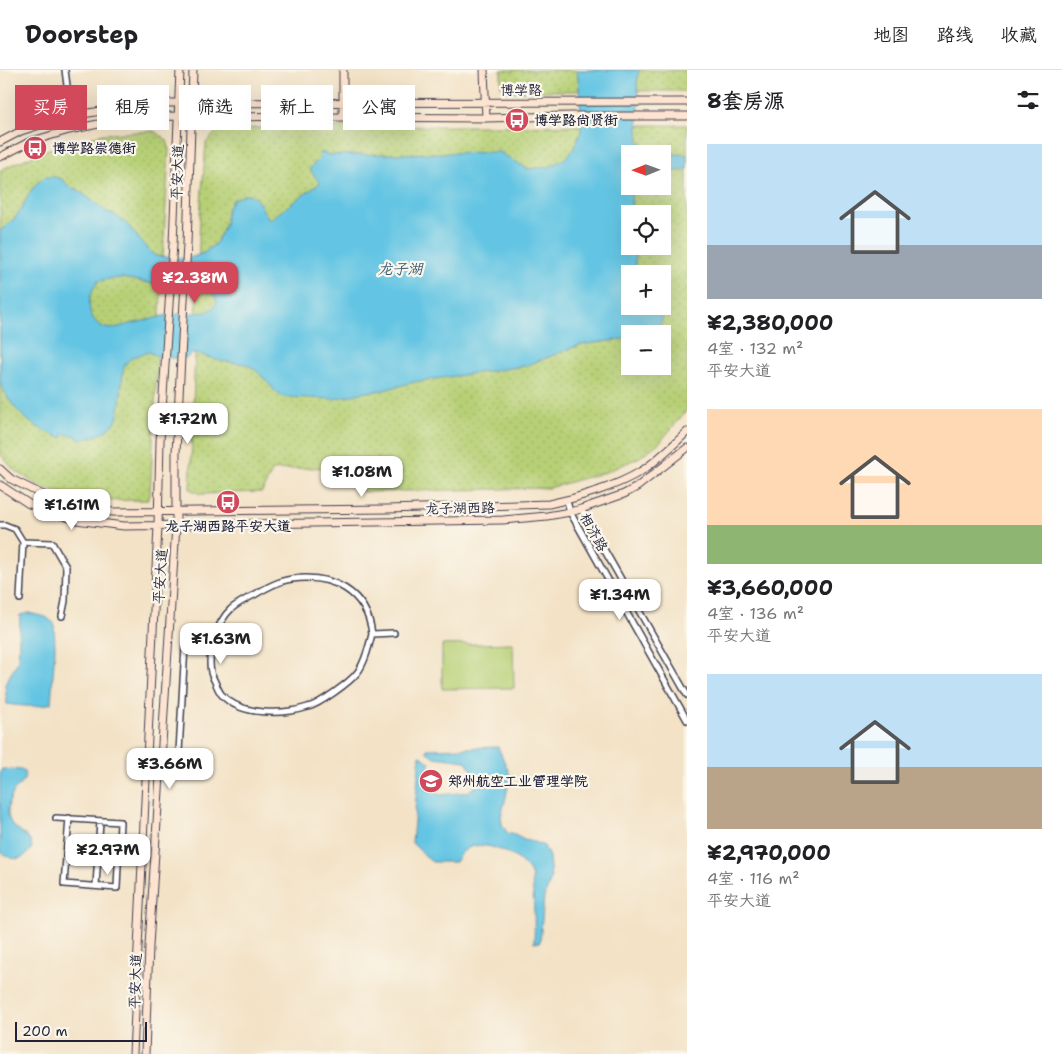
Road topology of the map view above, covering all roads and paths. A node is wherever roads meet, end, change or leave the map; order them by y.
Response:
1 (65, 70) edge
2 (180, 70) edge
3 (193, 70) edge
4 (344, 70) edge
5 (484, 70) edge
6 (67, 85) edge
7 (180, 85) edge
8 (193, 85) edge
9 (344, 85) edge
10 (343, 102) edge
11 (687, 102) edge
12 (179, 103) joint
13 (251, 103) edge
14 (415, 103) edge
15 (485, 103) junction
16 (87, 113) edge
17 (178, 116) junction
18 (251, 116) edge
19 (687, 116) edge
20 (343, 117) edge
21 (415, 118) edge
22 (486, 118) junction
23 (25, 130) edge
24 (191, 130) edge
25 (0, 142) edge
26 (0, 157) edge
27 (687, 432) edge
28 (687, 448) edge
29 (0, 469) edge
30 (0, 484) edge
31 (567, 501) junction
32 (581, 509) junction
33 (158, 511) junction
34 (176, 512) junction
35 (570, 512) junction
36 (0, 525) edge
37 (158, 526) junction
38 (176, 526) junction
39 (23, 542) junction
40 (20, 599) dead end
41 (62, 616) dead end
42 (394, 633) dead end
43 (372, 634) junction
44 (211, 647) junction
45 (687, 695) edge
46 (687, 720) edge
47 (160, 768) junction
48 (56, 818) dead end
49 (69, 818) junction
50 (100, 820) junction
51 (96, 886) junction
52 (133, 1054) edge
53 (145, 1054) edge

1 - 6 street
2 - 7 main road, 平安大道
3 - 8 main road, 平安大道
4 - 9 main road
5 - 15 main road
10 - 13 main road, 博学路
11 - 15 main road, 博学路
12 - 16 main road, 博学路
12 - 17 main road, 平安大道
14 - 15 main road, 博学路
15 - 22 main road
17 - 26 main road, 博学路
17 - 33 main road, 平安大道
18 - 20 main road, 博学路
19 - 22 main road, 博学路
21 - 22 main road, 博学路
23 - 25 main road, 博学路
24 - 34 main road, 平安大道
27 - 31 main road, 龙子湖西路
28 - 32 main road, 龙子湖西路
29 - 33 main road, 龙子湖西路
30 - 37 main road, 龙子湖西路
31 - 34 main road, 龙子湖西路
31 - 35 street, 相济路
32 - 35 main road, 龙子湖西路
32 - 45 street, 相济路
33 - 34 main road, 龙子湖西路
33 - 37 main road, 平安大道
34 - 38 main road, 平安大道
35 - 38 main road, 龙子湖西路
35 - 46 street, 相济路
36 - 39 street
37 - 38 main road, 龙子湖西路
37 - 52 main road, 平安大道
38 - 47 main road, 平安大道
39 - 40 street
39 - 41 street
42 - 43 street
43 - 44 street
43 - 44 street
44 - 47 street
47 - 53 main road, 平安大道
48 - 49 street
49 - 50 street
49 - 51 street
50 - 51 street
50 - 51 street

